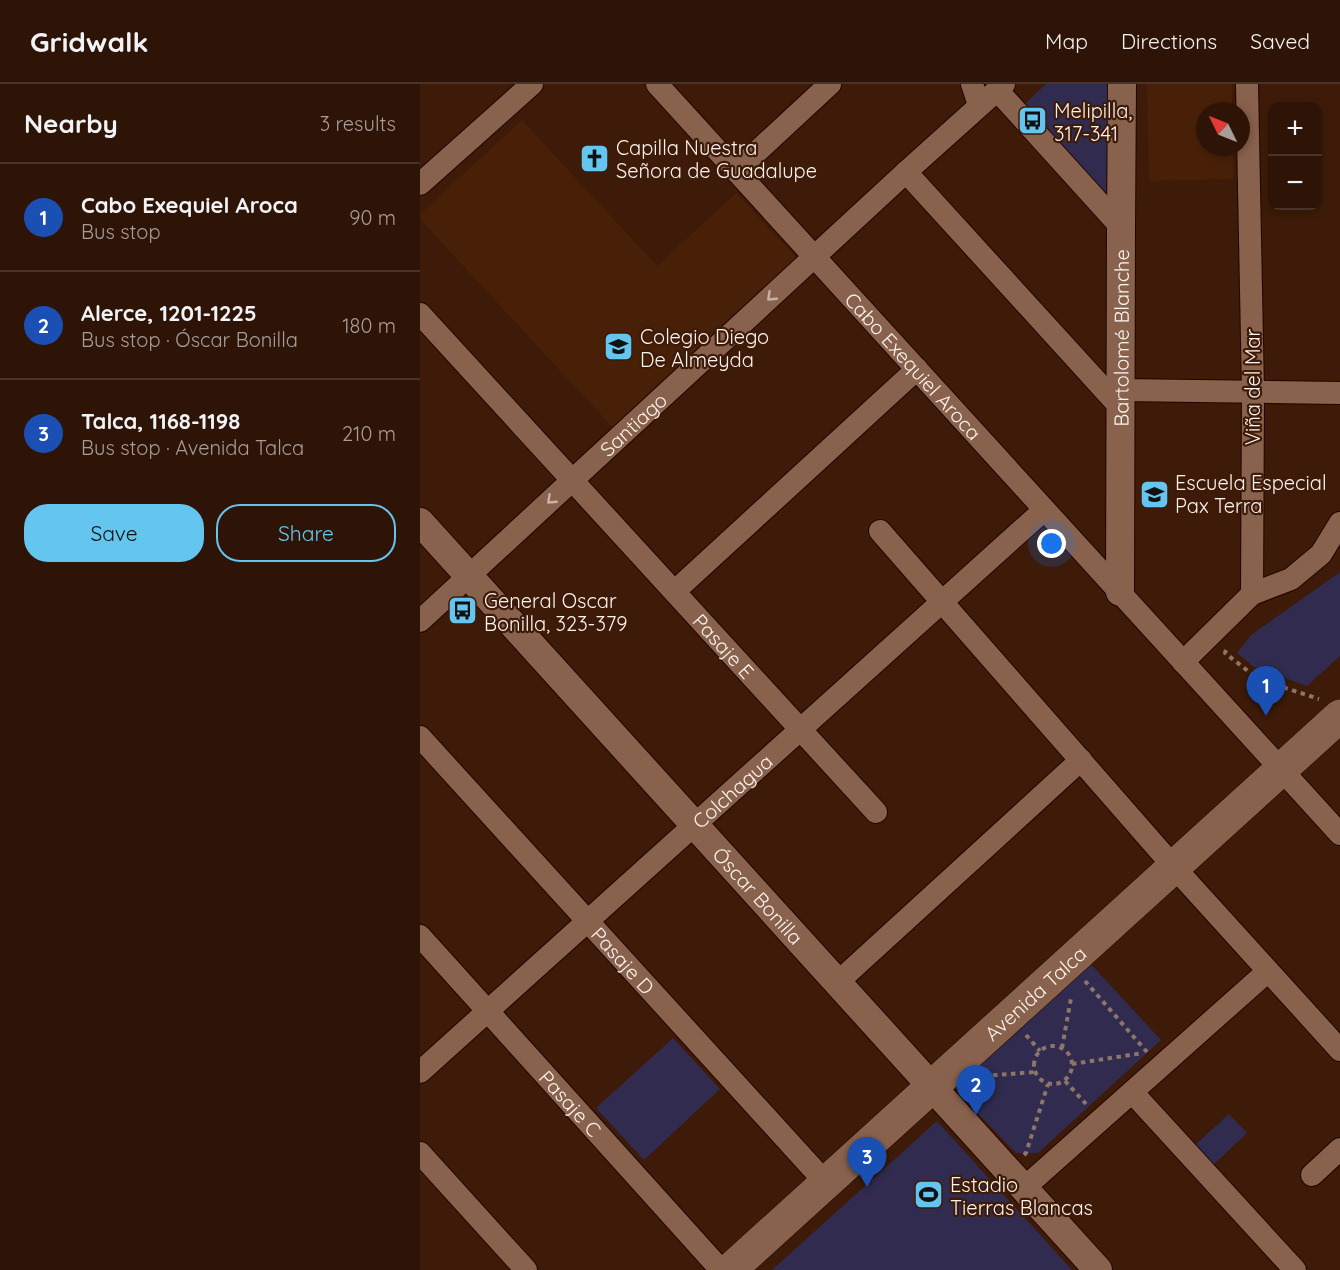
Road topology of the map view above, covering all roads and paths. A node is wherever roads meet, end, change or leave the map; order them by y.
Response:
1 (532, 84) edge
2 (830, 84) edge
3 (1122, 84) edge
4 (1247, 84) edge
5 (661, 85) edge
6 (1001, 87) edge
7 (507, 92) edge
8 (976, 95) edge
9 (736, 171) junction
10 (906, 172) junction
11 (423, 176) edge
12 (1121, 227) junction
13 (814, 257) junction
14 (420, 314) edge
15 (917, 369) junction
16 (1253, 392) junction
17 (1340, 393) edge
18 (1121, 399) junction
19 (573, 480) junction
20 (1044, 510) junction
21 (420, 522) edge
22 (1340, 523) edge
23 (880, 531) dead end
24 (469, 576) junction
25 (675, 591) junction
26 (1120, 592) junction
27 (1252, 594) junction
28 (942, 602) junction
29 (420, 621) edge
30 (1227, 646) dead end
31 (1183, 662) junction
32 (1335, 714) edge
33 (801, 729) junction
34 (420, 737) edge
35 (1081, 760) junction
36 (1282, 770) junction
37 (876, 812) dead end
38 (695, 825) junction
39 (1340, 834) edge
40 (1174, 867) junction
41 (588, 921) junction
42 (420, 936) edge
43 (1268, 971) junction
44 (1083, 979) dead end
45 (838, 982) junction
46 (1072, 993) dead end
47 (488, 1011) junction
48 (1062, 1048) junction
49 (1340, 1050) edge
50 (1072, 1064) junction
51 (420, 1072) edge
52 (1035, 1072) junction
53 (940, 1079) junction
54 (1065, 1080) junction
55 (1048, 1084) junction
56 (1132, 1092) junction
57 (1101, 1120) junction
58 (1340, 1149) edge
59 (420, 1152) edge
60 (1312, 1175) dead end
61 (1016, 1179) junction
62 (826, 1183) junction
63 (523, 1269) edge
64 (721, 1270) edge
65 (730, 1270) edge
66 (1098, 1270) edge
67 (1296, 1270) edge

1 - 7 street
2 - 9 street
3 - 12 street, Bartolomé Blanche
4 - 16 street, Viña del Mar
5 - 9 street, Cabo Exequiel Aroca
6 - 8 street, Santiago
6 - 12 street
7 - 11 street
8 - 10 street, Santiago
9 - 13 street, Cabo Exequiel Aroca
10 - 13 street, Santiago
10 - 18 street
12 - 18 street, Bartolomé Blanche
13 - 15 street, Cabo Exequiel Aroca
13 -> 19 street, Santiago
14 - 19 street, Pasaje E
15 - 20 street, Cabo Exequiel Aroca
15 - 25 street
16 - 17 street
16 - 18 street
16 - 27 street, Viña del Mar
18 - 26 street, Bartolomé Blanche
19 -> 24 street, Santiago
19 - 25 street, Pasaje E
20 - 26 street, Cabo Exequiel Aroca
20 - 28 street, Colchagua
21 - 24 street, Óscar Bonilla
22 - 27 street
23 - 28 street
24 - 29 street, Santiago
24 - 38 street, Óscar Bonilla
25 - 33 street, Pasaje E
26 - 31 street, Cabo Exequiel Aroca
27 - 31 street
28 - 33 street, Colchagua
28 - 35 street
30 - 32 path
31 - 36 street, Cabo Exequiel Aroca
32 - 36 main road, Avenida Talca
33 - 37 street, Pasaje E
33 - 38 street, Colchagua
34 - 41 street, Pasaje D
35 - 40 street
35 - 45 street
36 - 39 street, Cabo Exequiel Aroca
36 - 40 main road, Avenida Talca
38 - 41 street, Colchagua
38 - 45 street, Óscar Bonilla
40 - 43 street
40 - 53 main road, Avenida Talca
41 - 47 street, Colchagua
41 - 62 street, Pasaje D
42 - 47 street, Pasaje C
43 - 49 street
43 - 56 street
44 - 50 path
45 - 53 street, Óscar Bonilla
46 - 48 path
47 - 51 street, Colchagua
47 - 64 street, Pasaje C
48 - 50 path
48 - 52 path
50 - 54 path
52 - 53 path
52 - 55 path
53 - 61 street, Óscar Bonilla
53 - 62 main road, Avenida Talca
54 - 55 path
54 - 57 path
55 - 61 path
56 - 57 street
56 - 67 street
57 - 61 street
58 - 60 street
59 - 63 street
61 - 66 street, Óscar Bonilla
62 - 65 main road, Avenida Talca

